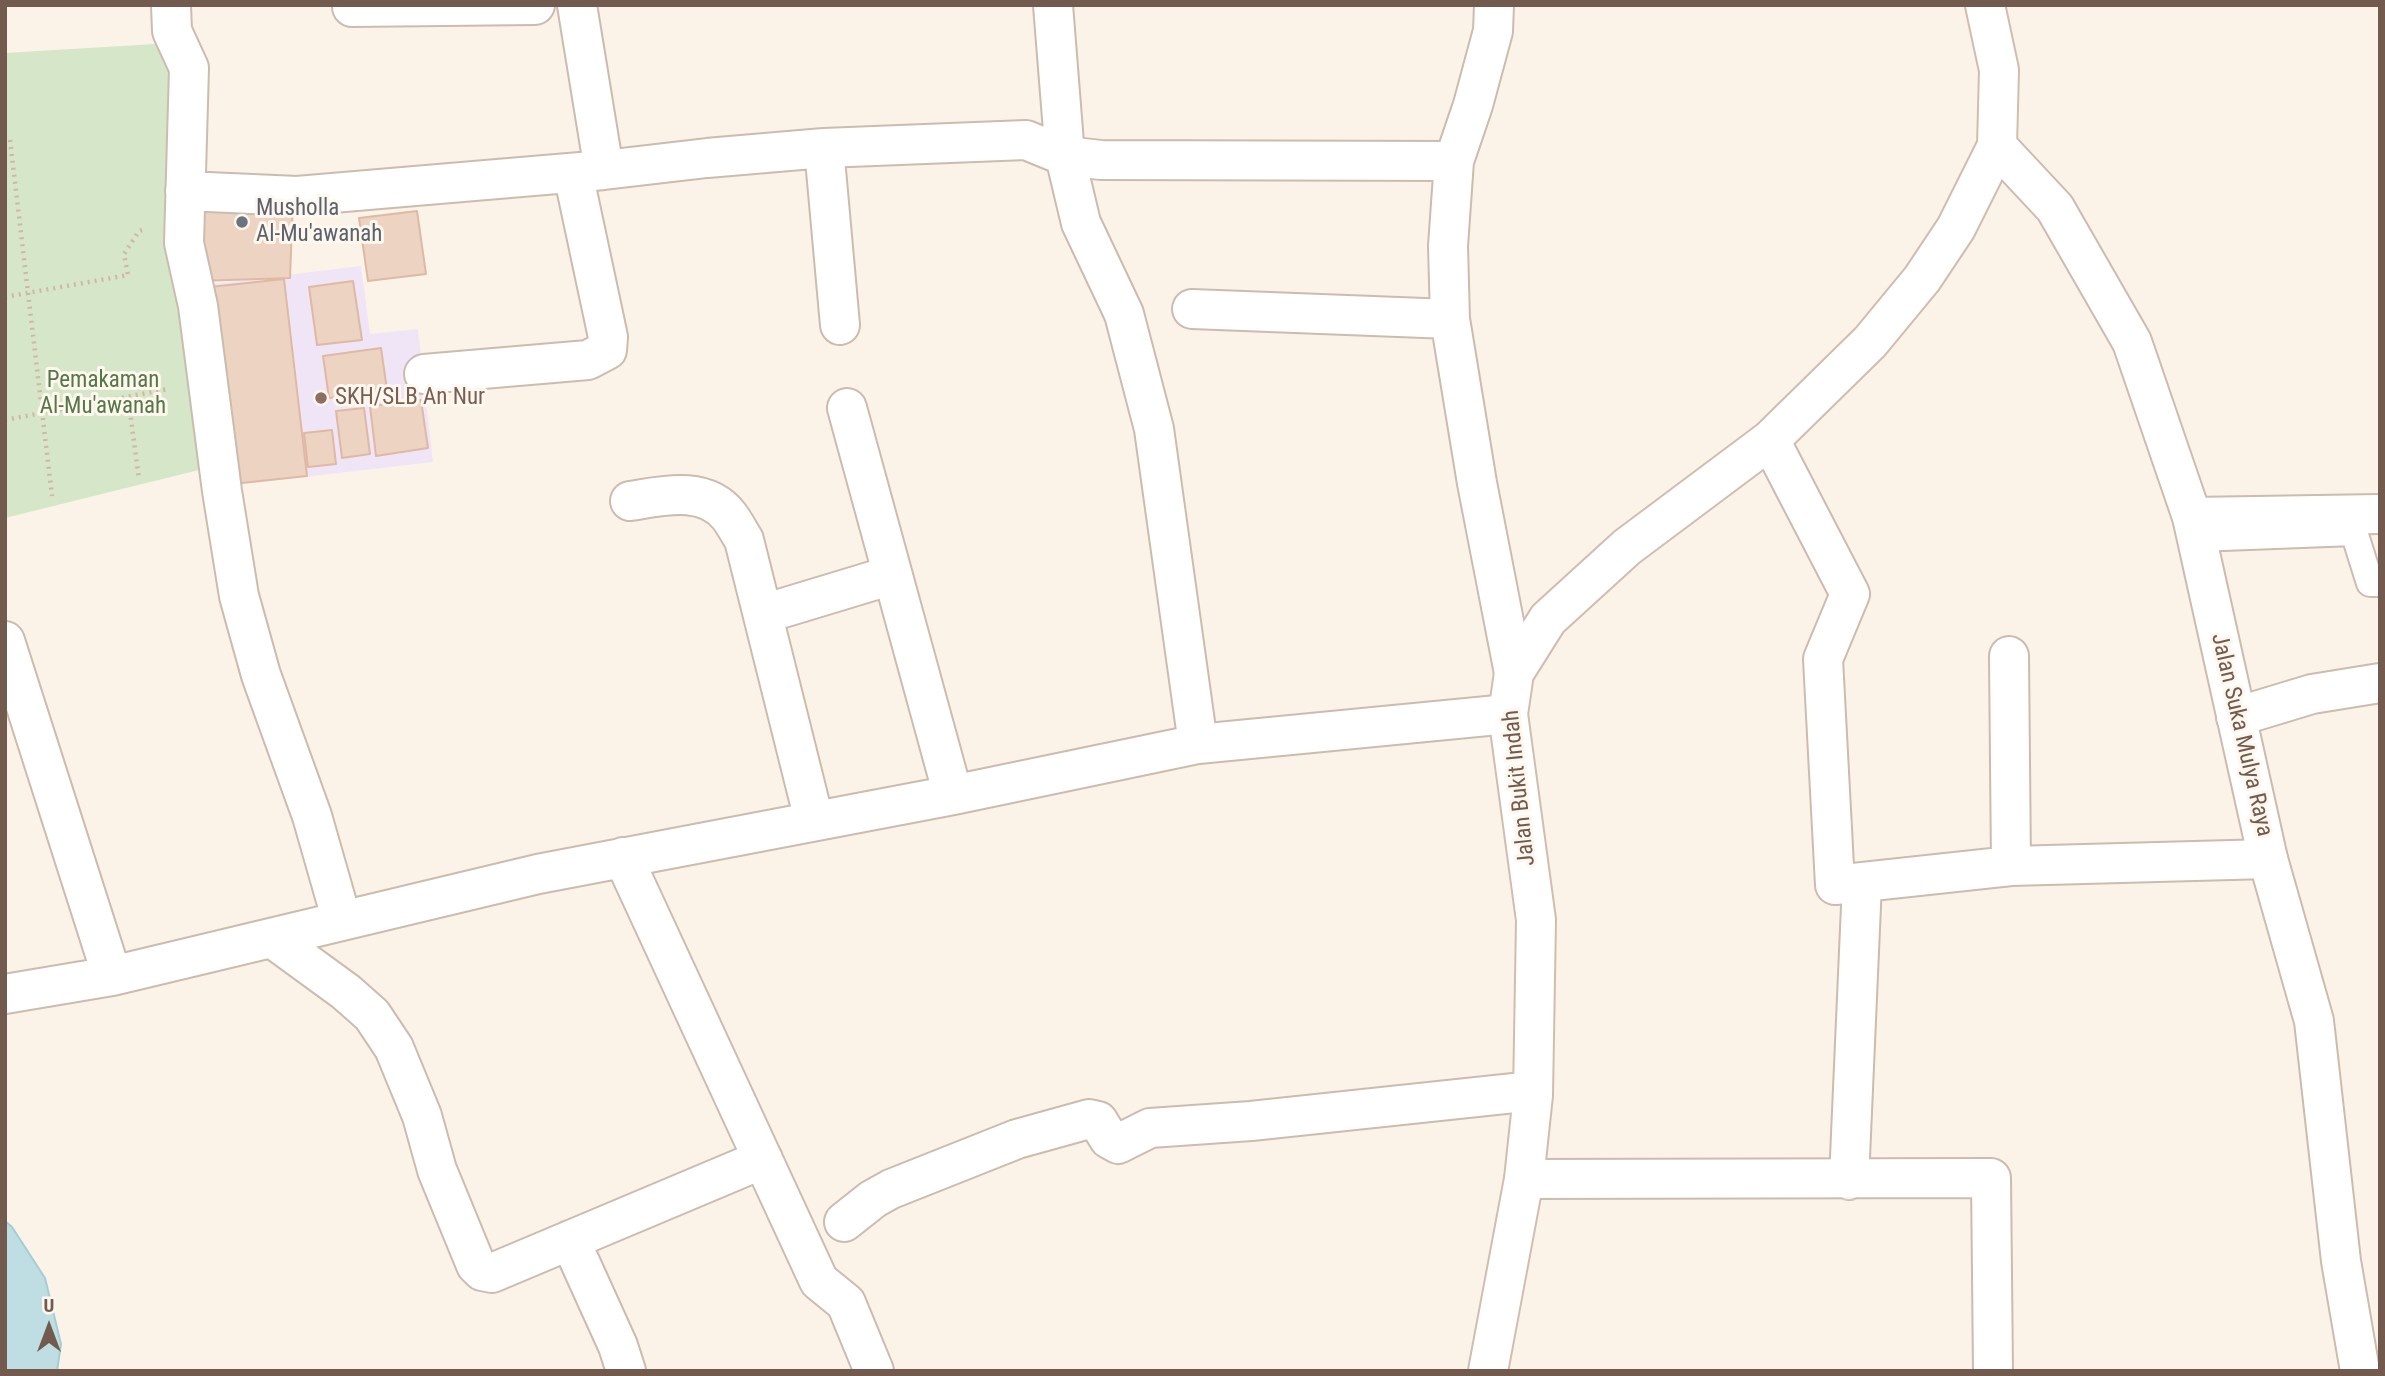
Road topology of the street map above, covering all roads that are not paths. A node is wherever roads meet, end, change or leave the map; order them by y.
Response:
1 (171, 5) edge
2 (535, 5) edge
3 (577, 5) edge
4 (1053, 5) edge
5 (1494, 5) edge
6 (1985, 5) edge
7 (352, 7) dead end
8 (1997, 146) junction
9 (824, 148) junction
10 (1065, 156) junction
11 (1454, 161) junction
12 (588, 172) junction
13 (185, 191) junction
14 (1192, 309) dead end
15 (1450, 319) junction
16 (840, 325) dead end
17 (424, 374) dead end
18 (847, 408) dead end
19 (1770, 440) junction
20 (630, 502) dead end
21 (2380, 514) edge
22 (2194, 527) junction
23 (892, 575) junction
24 (2380, 583) edge
25 (783, 608) dead end
26 (5, 641) edge
27 (2010, 656) dead end
28 (1514, 673) junction
29 (2380, 683) edge
30 (1508, 714) junction
31 (2236, 717) junction
32 (1198, 744) junction
33 (953, 794) junction
34 (814, 820) junction
35 (624, 857) junction
36 (2268, 859) junction
37 (2011, 866) junction
38 (1862, 883) junction
39 (342, 921) junction
40 (272, 938) junction
41 (112, 976) junction
42 (5, 994) edge
43 (1533, 1091) junction
44 (763, 1159) junction
45 (1524, 1179) junction
46 (1849, 1180) junction
47 (844, 1222) dead end
48 (570, 1240) junction
49 (626, 1371) edge
50 (874, 1371) edge
51 (1488, 1371) edge
52 (1993, 1371) edge
53 (2360, 1371) edge

1 - 13 street
2 - 7 street
3 - 12 street
4 - 10 street
5 - 11 street
6 - 8 street
8 - 19 street, Jalan Bukit Indah
8 - 22 street, Jalan Suka Mulya Raya
9 - 10 street
9 - 12 street
9 - 16 street
10 - 11 street
10 - 32 street
11 - 15 street
12 - 13 street
12 - 17 street
13 - 39 street
14 - 15 street
15 - 28 street
18 - 23 street
19 - 28 street, Jalan Bukit Indah
19 - 38 street
20 - 34 street
21 - 22 street
22 - 24 lane
22 - 31 street, Jalan Suka Mulya Raya
23 - 25 street
23 - 33 street
26 - 41 street
27 - 37 street
28 - 30 street, Jalan Bukit Indah
29 - 31 street
30 - 32 street
30 - 43 street, Jalan Bukit Indah
31 - 36 street, Jalan Suka Mulya Raya
32 - 33 street
33 - 34 street
34 - 35 street
35 - 39 street
35 - 44 street
36 - 37 street
36 - 53 street, Jalan Suka Mulya Raya
37 - 38 street
38 - 46 street
39 - 40 street
40 - 41 street
40 - 48 street
41 - 42 street
43 - 45 street, Jalan Bukit Indah
43 - 47 street
44 - 48 street
44 - 50 street
45 - 46 street
45 - 51 street, Jalan Bukit Indah
46 - 52 street
48 - 49 street

